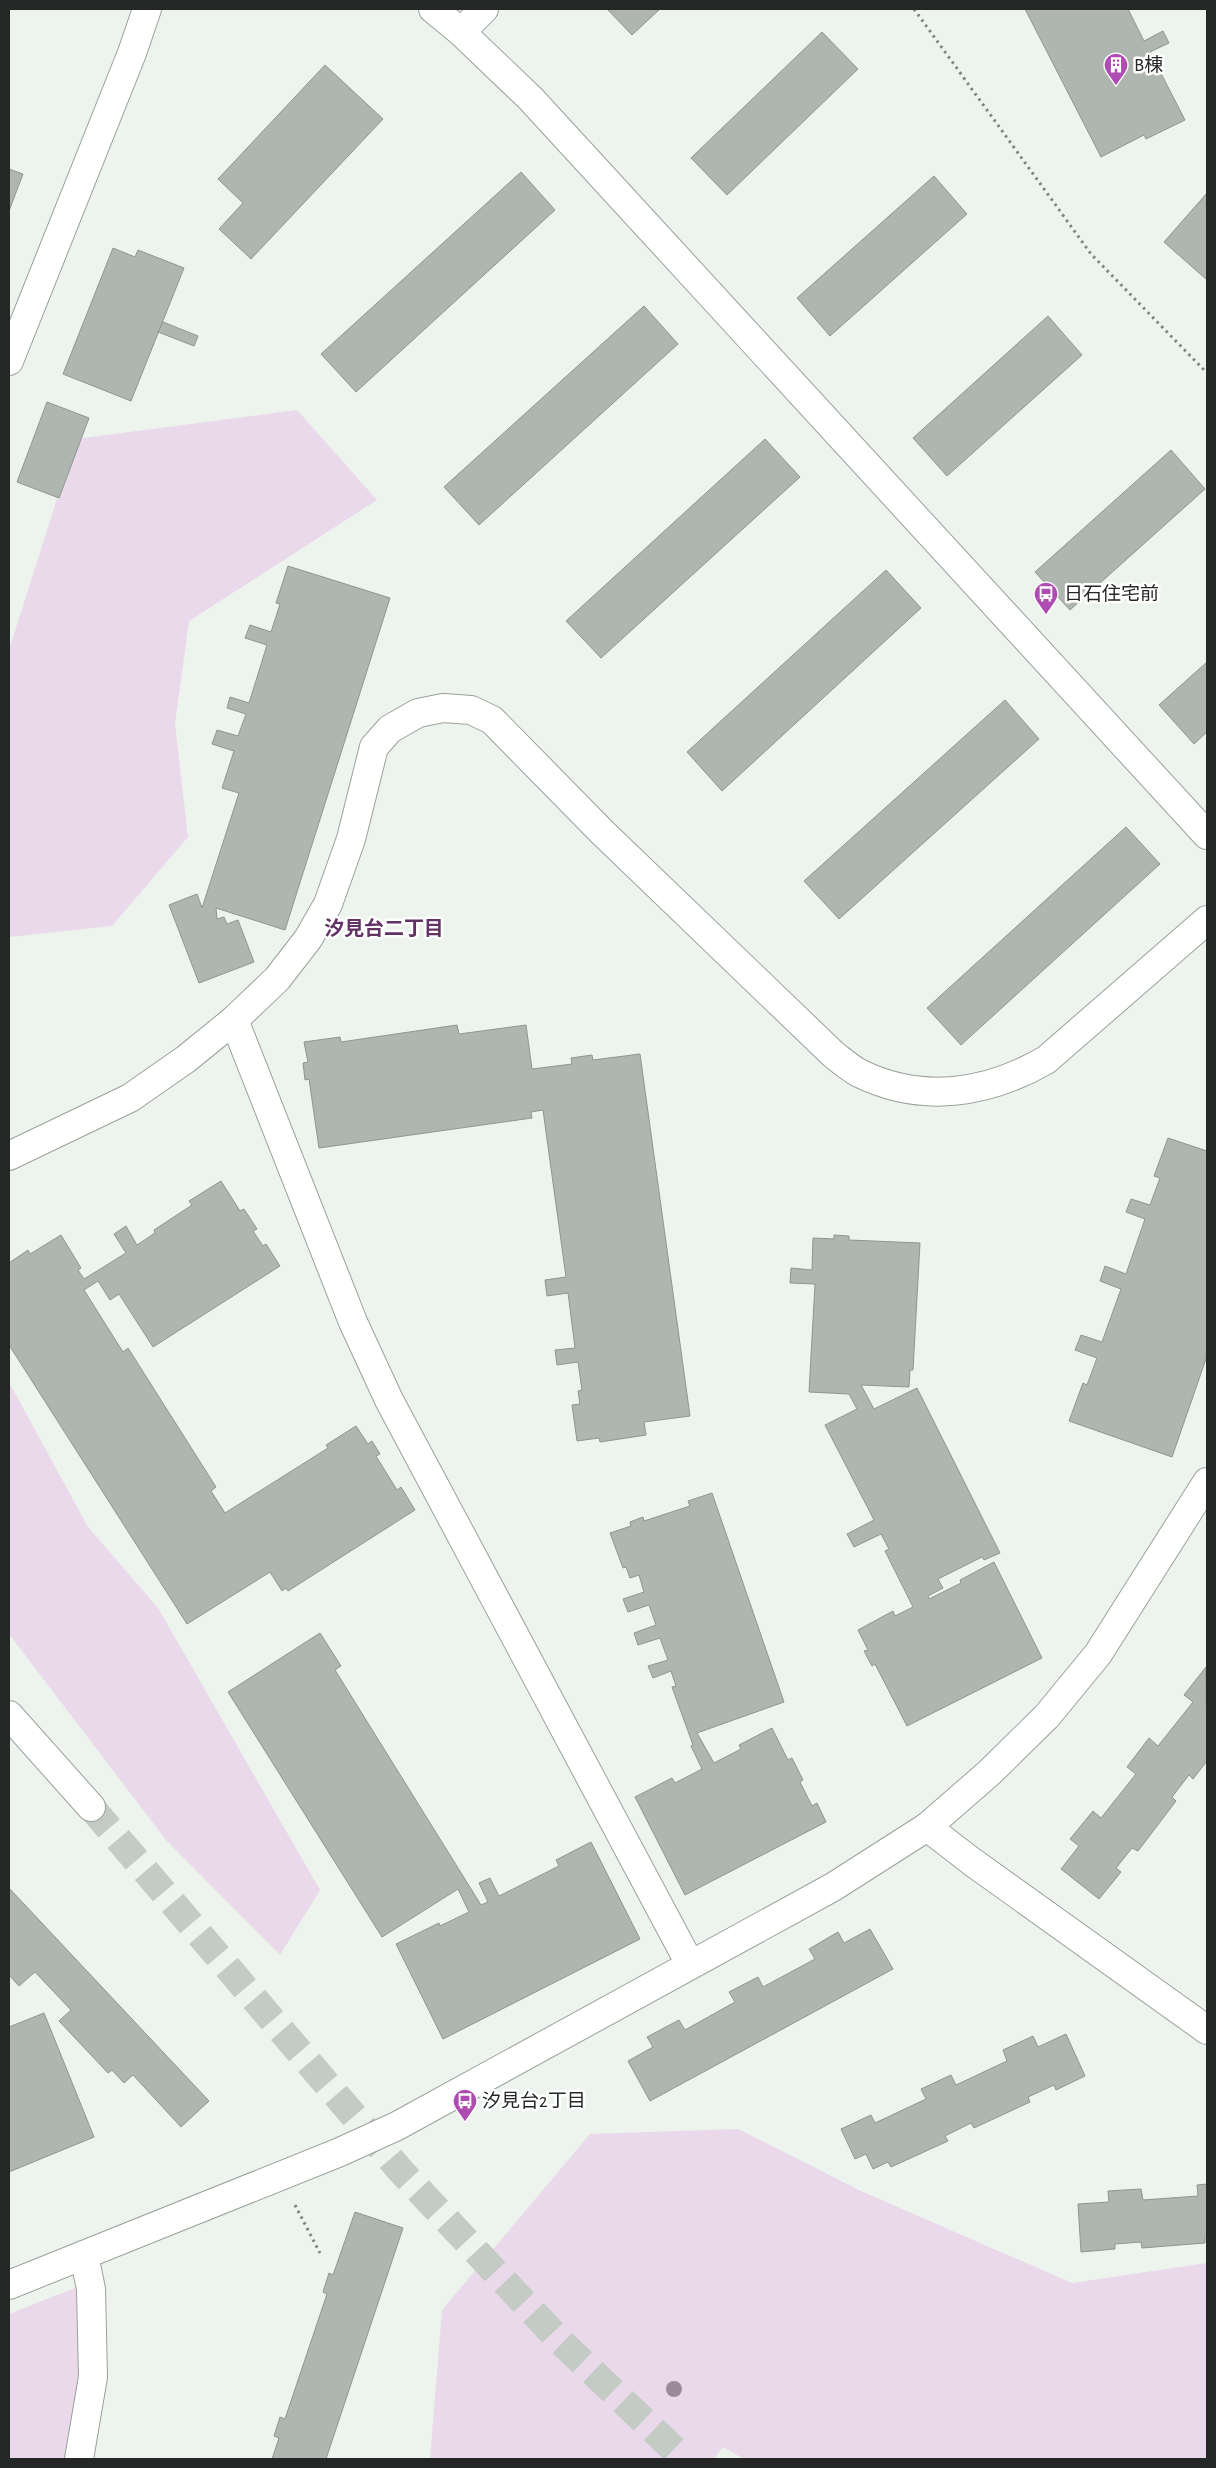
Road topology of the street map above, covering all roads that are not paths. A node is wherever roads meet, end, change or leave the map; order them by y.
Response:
1 (146, 9) edge
2 (433, 9) edge
3 (484, 9) edge
4 (461, 32) junction
5 (9, 361) edge
6 (1207, 835) edge
7 (1207, 920) edge
8 (234, 1020) junction
9 (9, 1156) edge
10 (1207, 1482) edge
11 (9, 1714) edge
12 (92, 1807) tunnel mouth
13 (927, 1827) junction
14 (690, 1964) junction
15 (1207, 2030) edge
16 (84, 2255) junction
17 (9, 2284) edge
18 (79, 2459) edge

1 - 5 street
2 - 4 street
3 - 4 street
4 - 6 street
7 - 8 street
8 - 9 street
8 - 14 street
10 - 13 street
11 - 12 street
13 - 14 street
13 - 15 street
14 - 16 street
16 - 17 street
16 - 18 street

